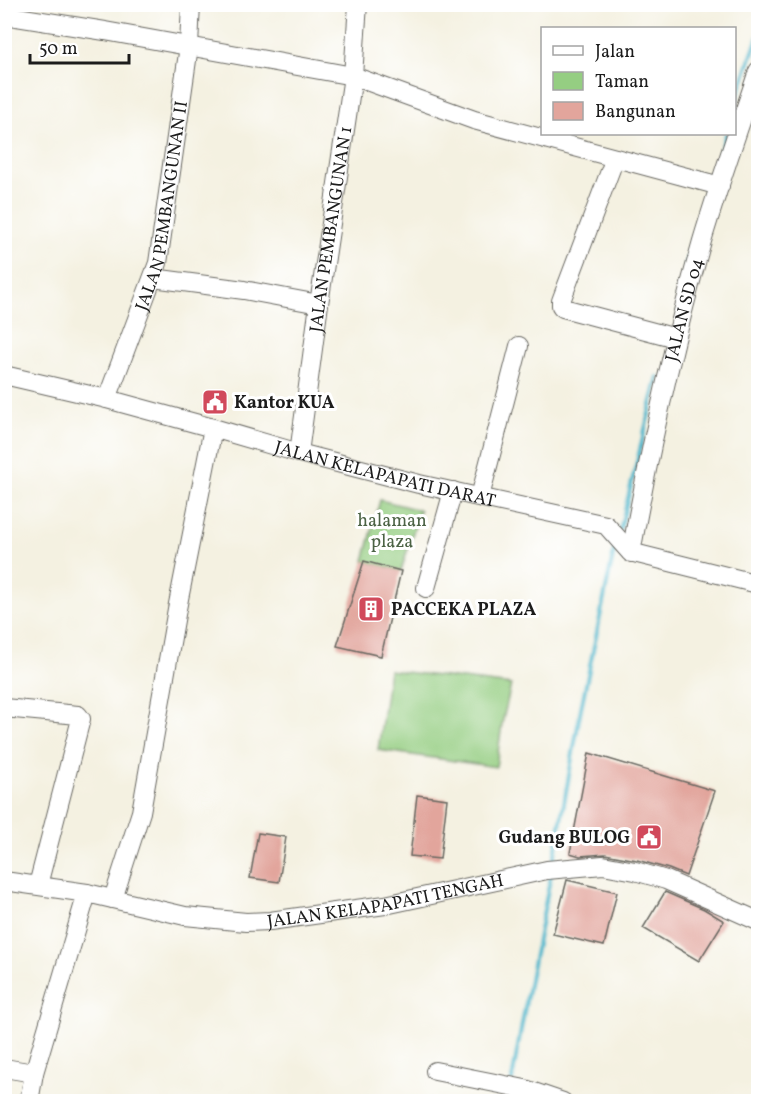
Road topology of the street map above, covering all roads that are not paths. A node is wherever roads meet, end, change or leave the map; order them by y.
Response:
1 (191, 4) edge
2 (357, 4) edge
3 (4, 15) edge
4 (189, 46) junction
5 (759, 71) edge
6 (353, 76) junction
7 (736, 128) edge
8 (733, 135) edge
9 (615, 158) junction
10 (713, 184) junction
11 (153, 278) junction
12 (319, 304) junction
13 (672, 337) junction
14 (519, 346) dead end
15 (4, 375) edge
16 (107, 399) junction
17 (213, 428) junction
18 (299, 453) junction
19 (453, 491) junction
20 (480, 497) junction
21 (630, 552) junction
22 (759, 584) edge
23 (426, 588) dead end
24 (4, 708) edge
25 (4, 881) edge
26 (38, 885) junction
27 (87, 893) junction
28 (113, 899) junction
29 (759, 921) edge
30 (4, 1068) edge
31 (435, 1071) dead end
32 (34, 1073) junction
33 (29, 1101) edge
34 (562, 1101) edge

1 - 4 street, JALAN PEMBANGUNAN II
2 - 6 street, JALAN PEMBANGUNAN 1
3 - 4 street
4 - 6 street
4 - 11 street, JALAN PEMBANGUNAN II
5 - 7 street, JALAN SD 04
6 - 9 street
6 - 12 street, JALAN PEMBANGUNAN 1
8 - 10 street, JALAN SD 04
9 - 10 street
9 - 13 street
10 - 13 street, JALAN SD 04
11 - 12 street
11 - 16 street, JALAN PEMBANGUNAN II
12 - 18 street, JALAN PEMBANGUNAN 1
13 - 21 street, JALAN SD 04
14 - 20 street
15 - 16 street, JALAN KELAPAPATI DARAT
16 - 17 street, JALAN KELAPAPATI DARAT
17 - 18 street, JALAN KELAPAPATI DARAT
17 - 28 street
18 - 19 street, JALAN KELAPAPATI DARAT
19 - 20 street, JALAN KELAPAPATI DARAT
19 - 23 street
20 - 21 street, JALAN KELAPAPATI DARAT
21 - 22 street
24 - 26 street
25 - 26 street, JALAN KELAPAPATI TENGAH
26 - 27 street, JALAN KELAPAPATI TENGAH
27 - 28 street, JALAN KELAPAPATI TENGAH
27 - 32 street
28 - 29 street, JALAN KELAPAPATI TENGAH
30 - 32 street
31 - 34 street
32 - 33 street

